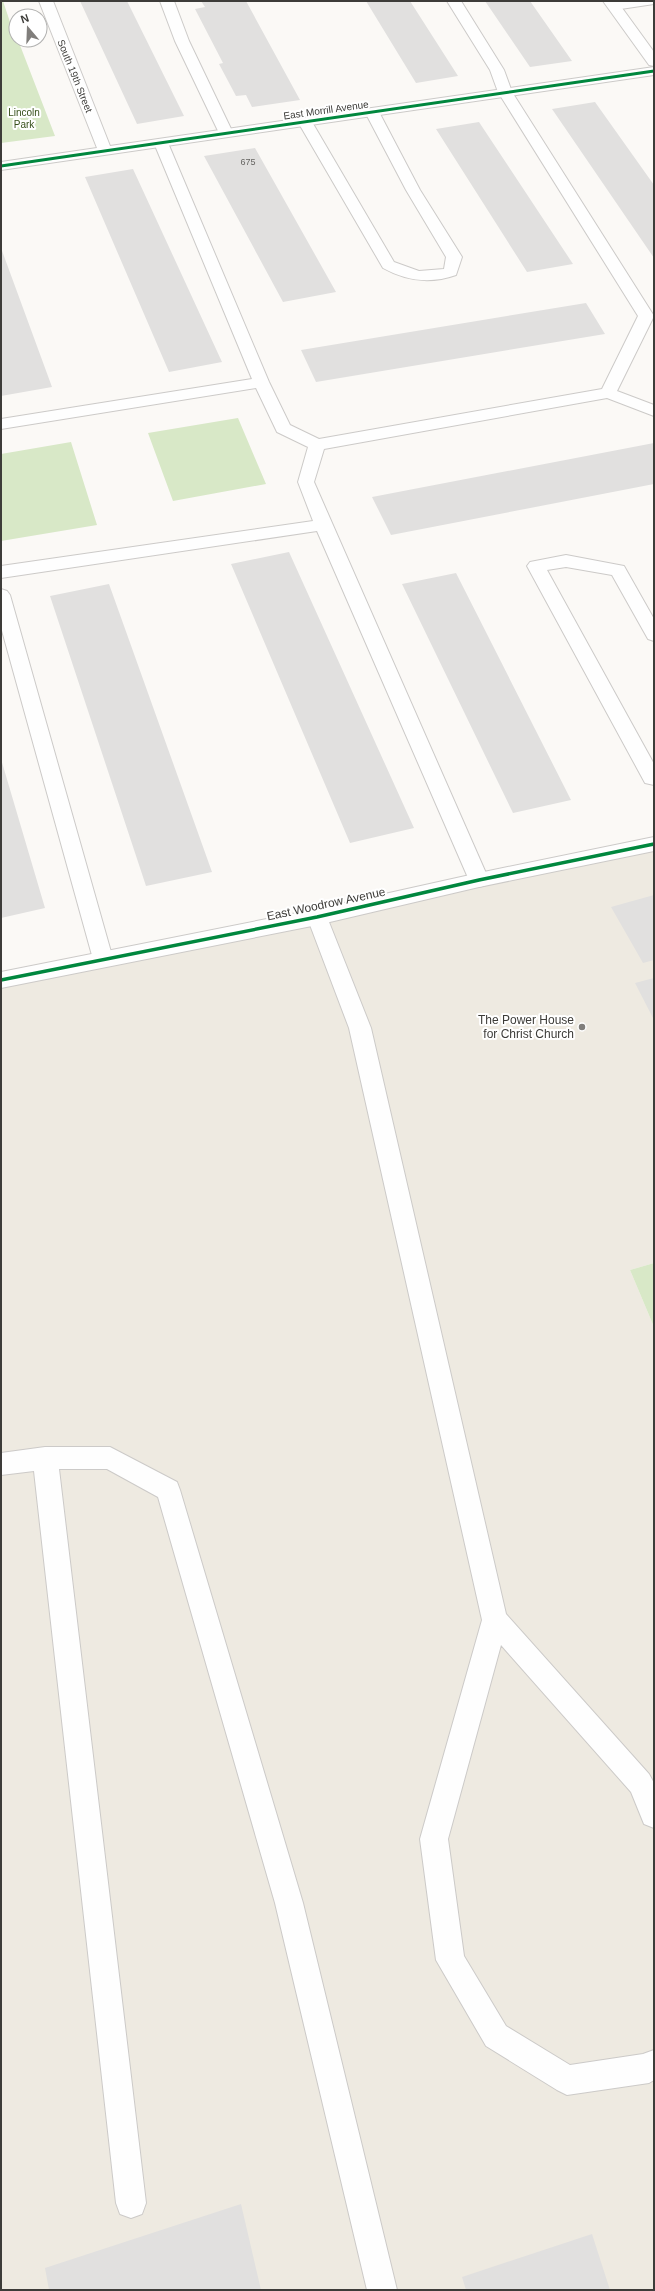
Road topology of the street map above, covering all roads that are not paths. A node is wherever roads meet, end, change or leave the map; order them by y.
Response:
1 (46, 1) edge
2 (167, 1) edge
3 (454, 1) edge
4 (652, 1) edge
5 (612, 4) edge
6 (654, 62) edge
7 (654, 71) edge
8 (504, 92) junction
9 (372, 112) junction
10 (305, 122) junction
11 (226, 133) junction
12 (160, 143) junction
13 (105, 151) junction
14 (1, 166) edge
15 (650, 316) edge
16 (261, 382) junction
17 (608, 393) junction
18 (654, 411) edge
19 (1, 424) edge
20 (318, 445) junction
21 (323, 525) junction
22 (1, 572) edge
23 (1, 595) edge
24 (654, 634) edge
25 (654, 778) edge
26 (654, 844) edge
27 (479, 880) junction
28 (317, 917) junction
29 (103, 958) junction
30 (1, 980) edge
31 (45, 1458) junction
32 (1, 1464) edge
33 (495, 1620) junction
34 (654, 1814) edge
35 (654, 2064) edge
36 (131, 2203) dead end
37 (382, 2290) edge

1 - 13 street, South 19th Street
2 - 11 street
3 - 8 street
4 - 5 street
5 - 6 street
7 - 8 street, East Morrill Avenue
8 - 9 street, East Morrill Avenue
8 - 15 street
9 - 10 street, East Morrill Avenue
9 - 10 street
10 - 11 street, East Morrill Avenue
11 - 12 street, East Morrill Avenue
12 - 13 street, East Morrill Avenue
12 - 16 street
13 - 14 street, East Morrill Avenue
15 - 17 street
16 - 19 street
16 - 20 street
17 - 18 street
17 - 20 street
20 - 21 street
21 - 22 street
21 - 27 street
23 - 29 street
24 - 25 street
26 - 27 street, East Woodrow Avenue
27 - 28 street, East Woodrow Avenue
28 - 29 street, East Woodrow Avenue
28 - 33 street
29 - 30 street, East Woodrow Avenue
31 - 32 street
31 - 36 street
31 - 37 street
33 - 34 street
33 - 35 street

